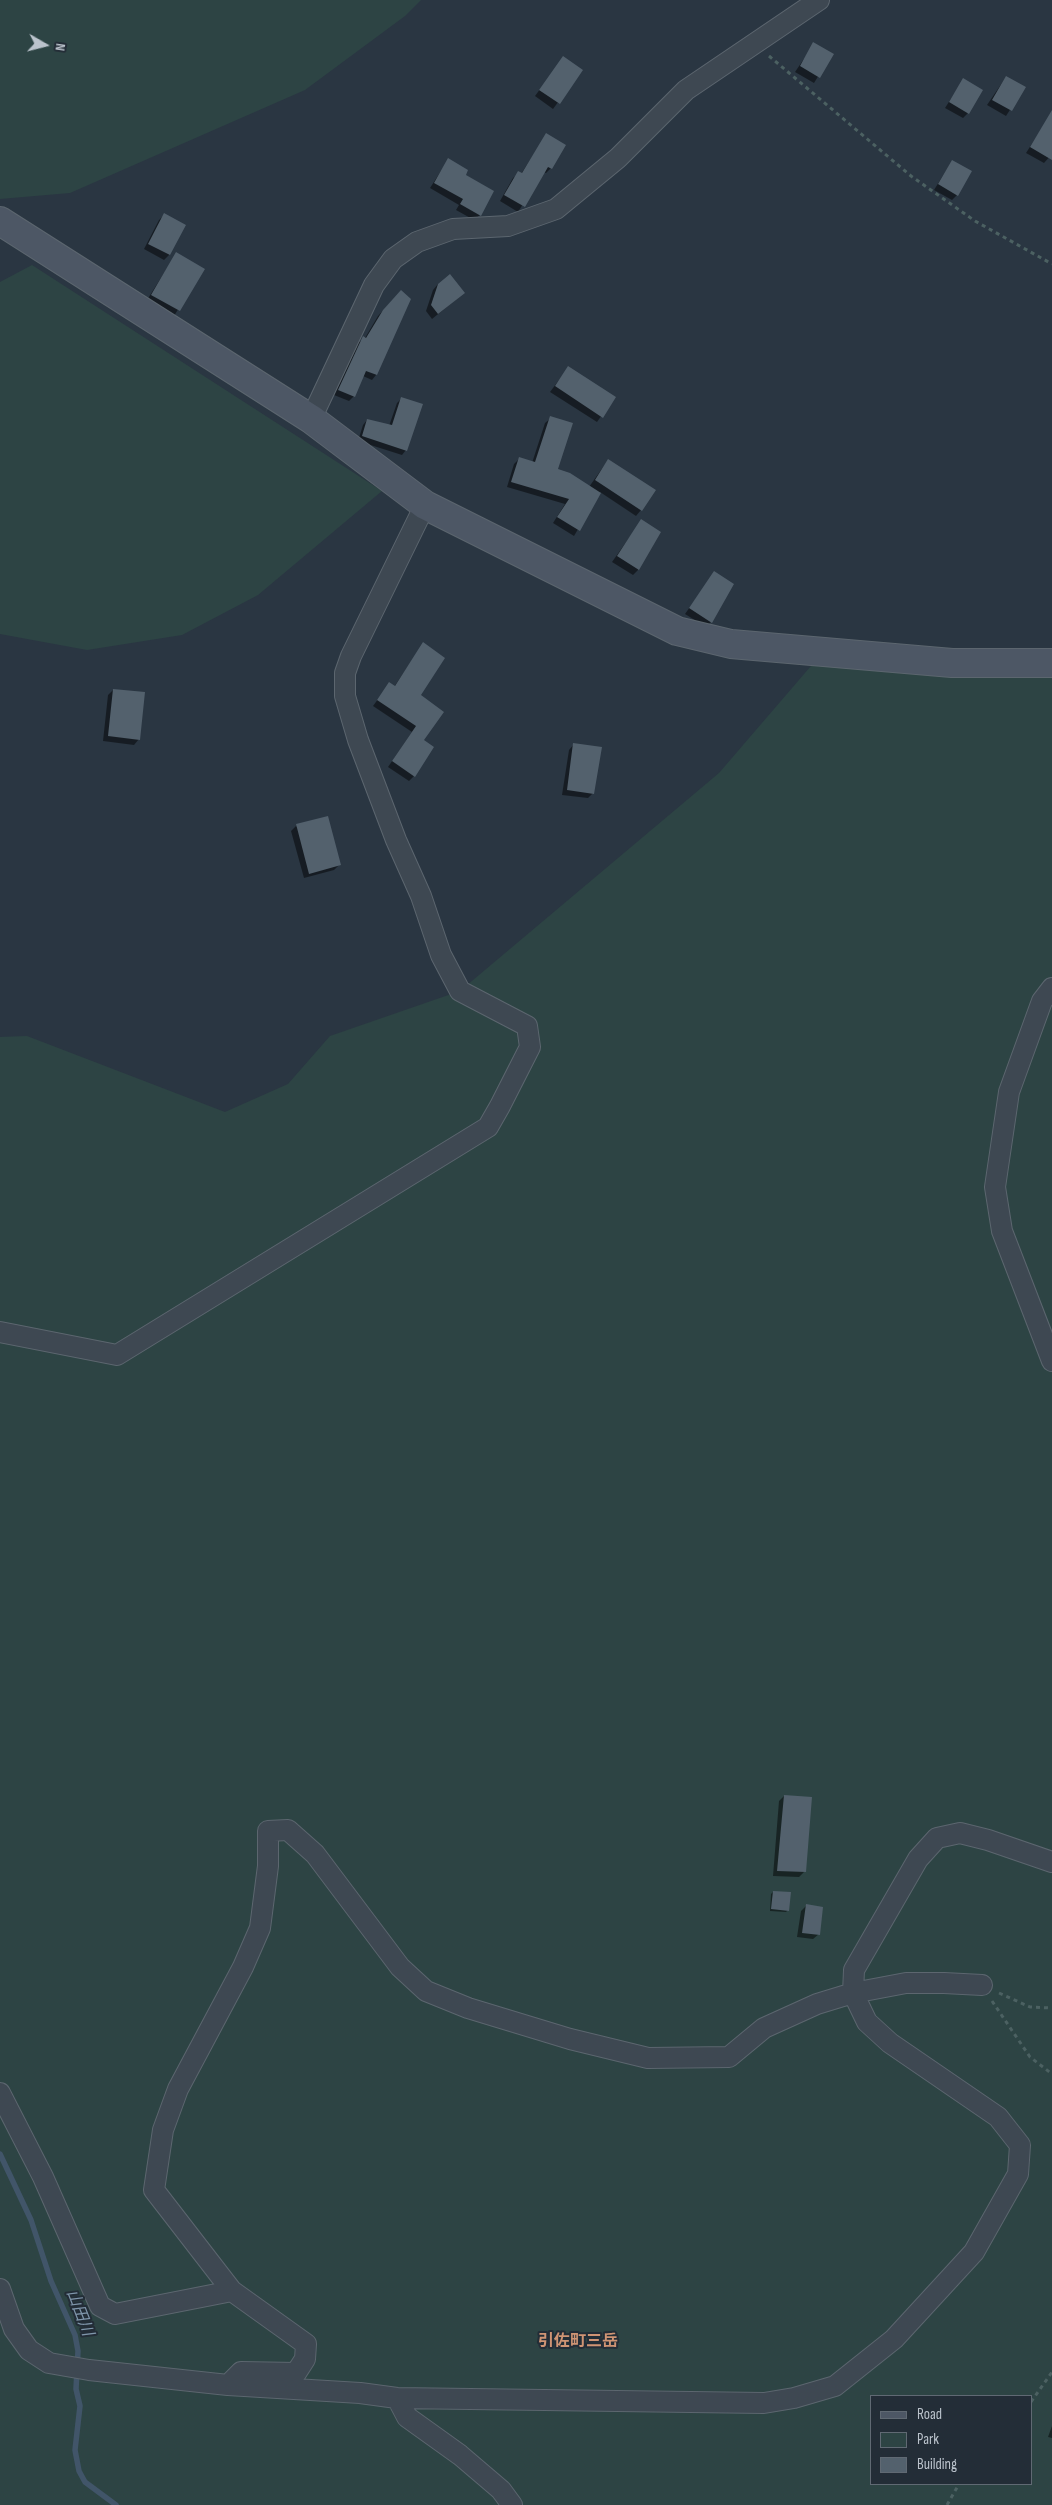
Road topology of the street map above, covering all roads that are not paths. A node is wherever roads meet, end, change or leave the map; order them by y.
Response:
1 (819, 0) edge
2 (0, 221) edge
3 (311, 419) junction
4 (425, 505) junction
5 (1052, 663) edge
6 (1052, 988) edge
7 (0, 1332) edge
8 (1052, 1361) edge
9 (1052, 1862) edge
10 (982, 1986) road end
11 (853, 1994) junction
12 (0, 2093) edge
13 (0, 2289) edge
14 (232, 2291) junction
15 (228, 2386) junction
16 (397, 2398) junction
17 (512, 2505) edge

1 - 3 street
2 - 3 street
3 - 4 street
4 - 5 street
4 - 7 street
6 - 8 street
9 - 11 street
10 - 11 street
11 - 14 street
11 - 16 street
12 - 14 street
13 - 15 street
14 - 15 street
15 - 16 street
16 - 17 street

